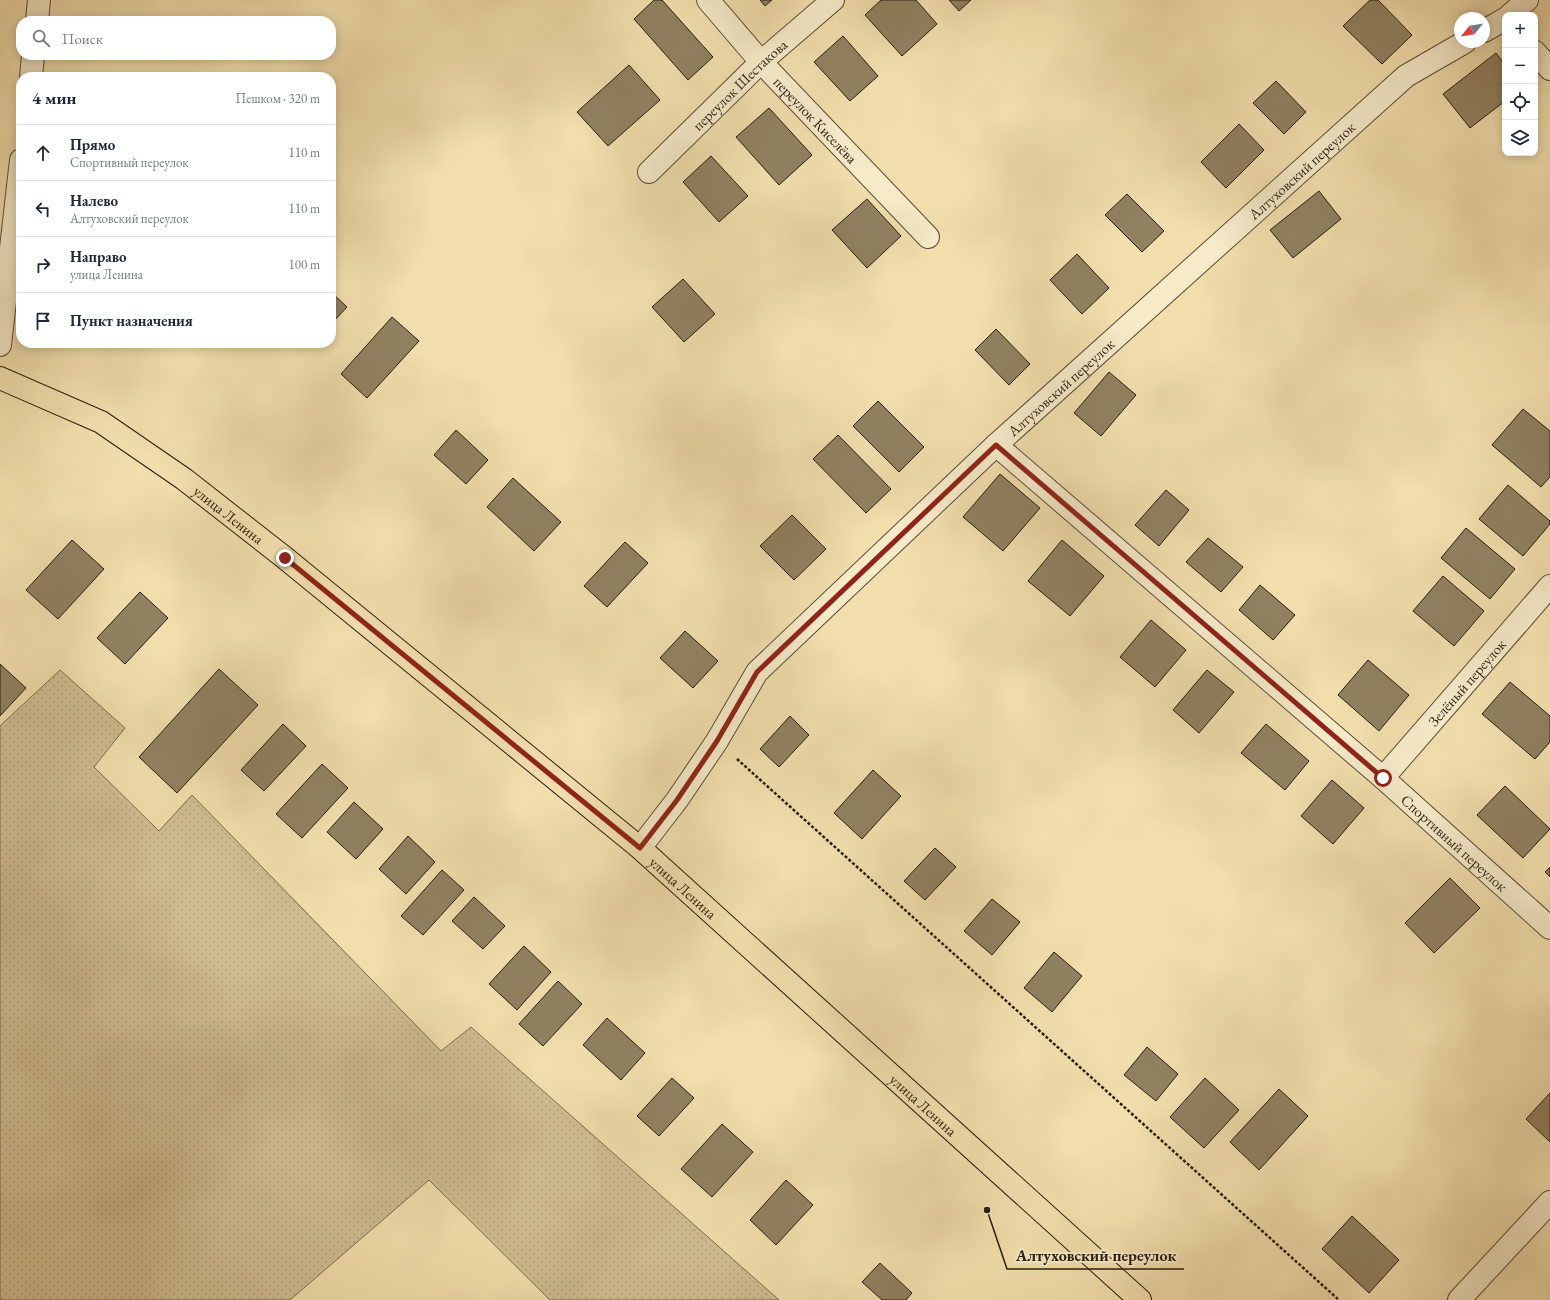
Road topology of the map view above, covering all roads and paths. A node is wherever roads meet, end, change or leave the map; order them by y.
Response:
1 (39, 0) edge
2 (708, 0) edge
3 (832, 0) edge
4 (1527, 0) edge
5 (1513, 12) edge
6 (37, 16) edge
7 (1502, 21) edge
8 (1490, 28) edge
9 (1455, 48) edge
10 (1538, 55) edge
11 (32, 60) edge
12 (761, 62) junction
13 (1550, 69) edge
14 (31, 72) edge
15 (648, 172) dead end
16 (16, 204) edge
17 (928, 237) dead end
18 (0, 345) edge
19 (0, 378) edge
20 (996, 445) junction
21 (1550, 586) edge
22 (717, 741) junction
23 (1383, 778) junction
24 (640, 848) junction
25 (1550, 928) edge
26 (1550, 1202) edge
27 (1140, 1300) edge
28 (1339, 1300) edge
29 (1459, 1300) edge

1 - 6 street
2 - 12 street, переулок Киселёва
3 - 12 street, переулок Шестакова
4 - 5 street
7 - 8 street
9 - 20 street, Алтуховский переулок
10 - 13 street
11 - 14 street
12 - 15 street, переулок Шестакова
12 - 17 street, переулок Киселёва
16 - 18 street
19 - 24 main road, улица Ленина
20 - 22 street, Алтуховский переулок
20 - 23 street, Спортивный переулок
21 - 23 street, Зелёный переулок
22 - 24 street, Алтуховский переулок
22 - 28 path
23 - 25 street, Спортивный переулок
24 - 27 main road, улица Ленина
26 - 29 street

